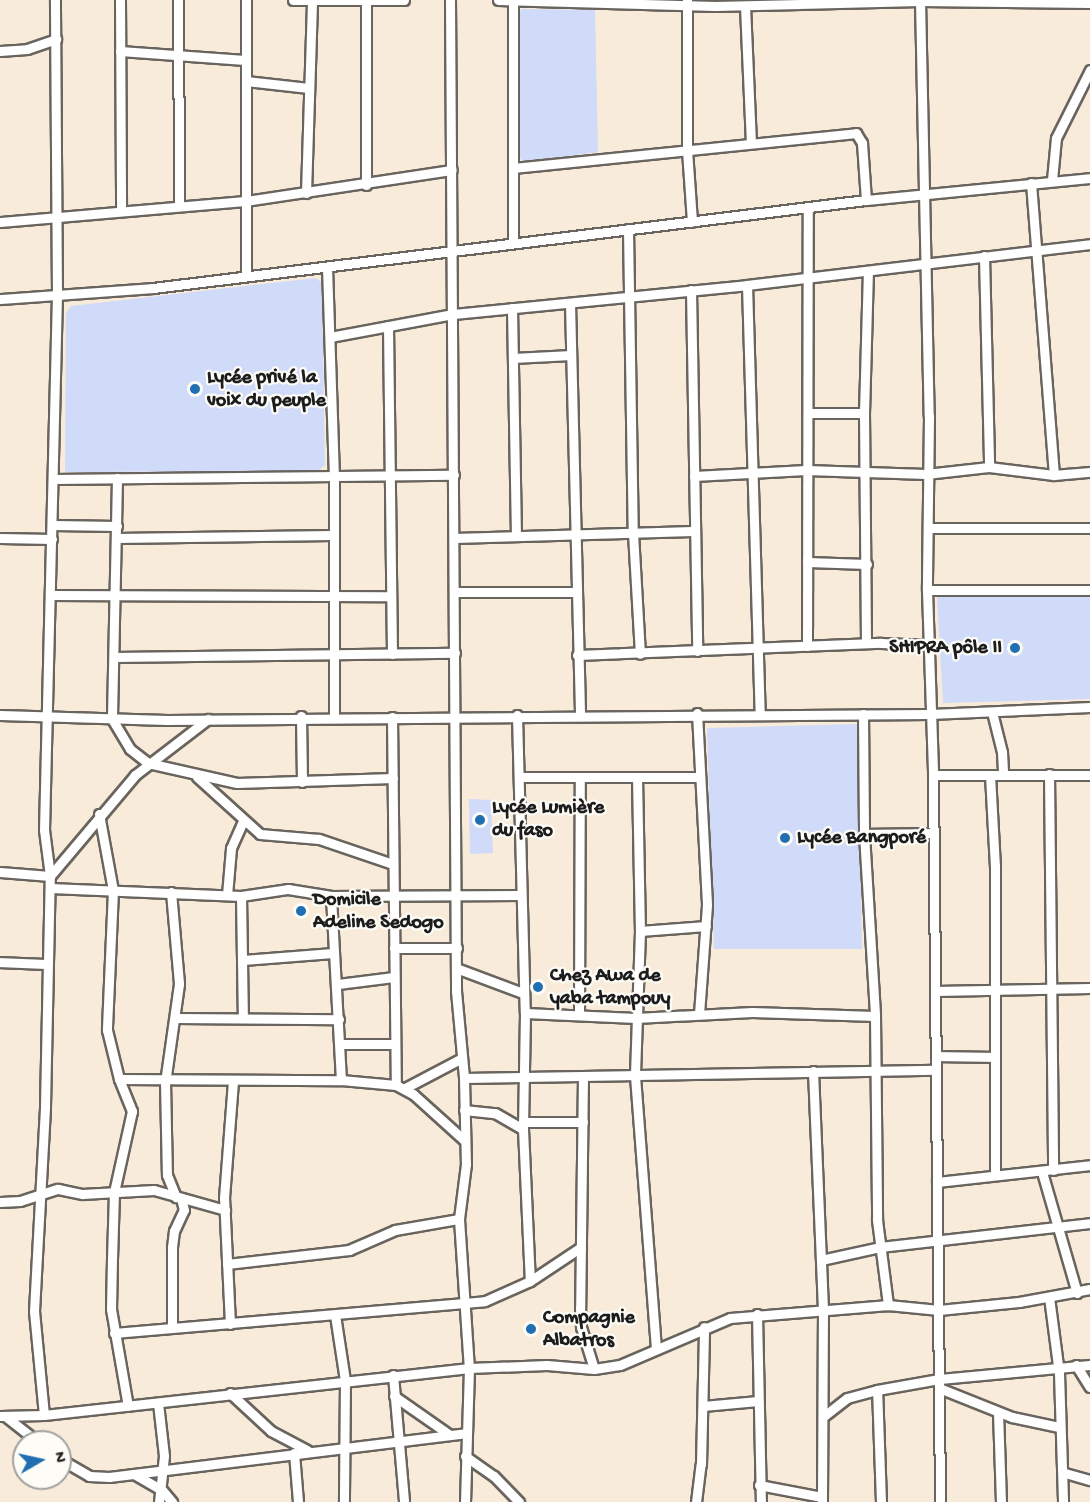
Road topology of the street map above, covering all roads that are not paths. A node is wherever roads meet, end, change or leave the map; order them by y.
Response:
1 (120, 0) edge
2 (178, 0) edge
3 (246, 0) edge
4 (293, 0) edge
5 (404, 0) edge
6 (450, 0) edge
7 (498, 0) edge
8 (920, 0) edge
9 (57, 1) edge
10 (513, 1) edge
11 (862, 1) edge
12 (312, 2) junction
13 (366, 2) junction
14 (687, 3) edge
15 (1090, 3) edge
16 (745, 6) junction
17 (56, 39) junction
18 (0, 51) edge
19 (120, 51) junction
20 (179, 55) junction
21 (245, 60) junction
22 (1090, 70) edge
23 (246, 81) junction
24 (309, 88) junction
25 (751, 141) junction
26 (687, 150) junction
27 (513, 168) junction
28 (452, 170) junction
29 (1090, 178) edge
30 (1052, 180) junction
31 (1031, 183) junction
32 (366, 185) junction
33 (306, 193) junction
34 (925, 194) junction
35 (866, 200) junction
36 (246, 201) junction
37 (180, 206) junction
38 (808, 208) junction
39 (121, 211) junction
40 (57, 219) junction
41 (0, 222) edge
42 (692, 222) junction
43 (628, 229) junction
44 (513, 242) junction
45 (1090, 244) edge
46 (1038, 252) junction
47 (452, 253) junction
48 (984, 256) junction
49 (924, 264) junction
50 (327, 267) junction
51 (868, 271) junction
52 (246, 276) junction
53 (807, 278) junction
54 (747, 285) junction
55 (691, 290) junction
56 (57, 295) junction
57 (632, 296) junction
58 (0, 299) edge
59 (570, 303) junction
60 (512, 308) junction
61 (453, 314) junction
62 (388, 326) junction
63 (330, 337) junction
64 (571, 355) junction
65 (513, 358) junction
66 (810, 413) junction
67 (864, 413) junction
68 (990, 467) junction
69 (806, 470) junction
70 (867, 472) junction
71 (1090, 472) edge
72 (754, 473) junction
73 (927, 474) junction
74 (334, 475) junction
75 (454, 475) junction
76 (694, 476) junction
77 (1054, 476) junction
78 (389, 477) junction
79 (117, 478) junction
80 (54, 479) junction
81 (53, 525) junction
82 (117, 526) junction
83 (928, 528) junction
84 (1090, 528) edge
85 (693, 531) junction
86 (633, 533) junction
87 (332, 535) junction
88 (575, 535) junction
89 (516, 536) junction
90 (0, 538) edge
91 (52, 538) junction
92 (117, 538) junction
93 (454, 538) junction
94 (807, 562) junction
95 (867, 564) junction
96 (927, 590) junction
97 (1090, 590) edge
98 (454, 592) junction
99 (576, 592) junction
100 (51, 595) junction
101 (116, 595) junction
102 (390, 596) junction
103 (332, 597) junction
104 (866, 643) junction
105 (930, 645) junction
106 (807, 646) junction
107 (757, 648) junction
108 (697, 651) junction
109 (455, 653) junction
110 (334, 654) junction
111 (392, 654) junction
112 (639, 654) junction
113 (577, 655) junction
114 (114, 657) junction
115 (1090, 707) edge
116 (992, 712) junction
117 (697, 713) junction
118 (863, 714) junction
119 (930, 714) junction
120 (0, 715) edge
121 (517, 715) junction
122 (580, 715) junction
123 (759, 715) junction
124 (301, 716) junction
125 (455, 716) junction
126 (49, 717) junction
127 (334, 717) junction
128 (392, 717) junction
129 (112, 719) junction
130 (208, 719) junction
131 (148, 763) junction
132 (1003, 774) junction
133 (1049, 774) junction
134 (933, 775) junction
135 (990, 775) junction
136 (1090, 775) edge
137 (197, 777) junction
138 (520, 777) junction
139 (580, 777) junction
140 (637, 777) junction
141 (700, 777) junction
142 (393, 778) junction
143 (302, 782) junction
144 (99, 814) junction
145 (243, 821) junction
146 (933, 833) junction
147 (864, 834) junction
148 (393, 864) junction
149 (0, 872) edge
150 (50, 876) junction
151 (50, 888) junction
152 (113, 890) junction
153 (171, 892) junction
154 (227, 895) junction
155 (457, 895) junction
156 (521, 895) junction
157 (242, 896) junction
158 (331, 896) junction
159 (394, 896) junction
160 (706, 926) junction
161 (640, 930) junction
162 (394, 948) junction
163 (457, 948) junction
164 (333, 953) junction
165 (243, 960) junction
166 (0, 962) edge
167 (47, 964) junction
168 (456, 968) junction
169 (394, 977) junction
170 (338, 984) junction
171 (994, 988) junction
172 (1090, 988) edge
173 (1052, 989) junction
174 (935, 991) junction
175 (522, 993) junction
176 (525, 1013) junction
177 (699, 1013) junction
178 (579, 1014) junction
179 (875, 1016) junction
180 (243, 1017) junction
181 (176, 1018) junction
182 (636, 1018) junction
183 (339, 1019) junction
184 (340, 1044) junction
185 (394, 1044) junction
186 (937, 1056) junction
187 (994, 1057) junction
188 (462, 1058) junction
189 (936, 1070) junction
190 (813, 1071) junction
191 (874, 1072) junction
192 (584, 1076) junction
193 (635, 1076) junction
194 (523, 1077) junction
195 (464, 1078) junction
196 (119, 1079) junction
197 (341, 1080) junction
198 (233, 1081) junction
199 (165, 1082) junction
200 (400, 1087) junction
201 (464, 1110) junction
202 (583, 1122) junction
203 (523, 1126) junction
204 (465, 1141) junction
205 (1090, 1165) edge
206 (1053, 1170) junction
207 (1042, 1172) junction
208 (995, 1176) junction
209 (937, 1182) junction
210 (114, 1192) junction
211 (39, 1195) junction
212 (178, 1198) junction
213 (0, 1202) edge
214 (225, 1210) junction
215 (459, 1219) junction
216 (1090, 1223) edge
217 (1059, 1226) junction
218 (937, 1243) junction
219 (581, 1247) junction
220 (880, 1247) junction
221 (821, 1260) junction
222 (227, 1264) junction
223 (530, 1281) junction
224 (1090, 1289) edge
225 (1077, 1293) junction
226 (1049, 1297) junction
227 (466, 1301) junction
228 (888, 1305) junction
229 (823, 1308) junction
230 (939, 1310) junction
231 (756, 1314) junction
232 (335, 1315) junction
233 (230, 1324) junction
234 (704, 1327) junction
235 (172, 1328) junction
236 (114, 1333) junction
237 (656, 1349) junction
238 (1076, 1365) junction
239 (1090, 1365) edge
240 (1058, 1366) junction
241 (469, 1368) junction
242 (594, 1369) junction
243 (393, 1375) junction
244 (345, 1380) junction
245 (939, 1384) junction
246 (1090, 1387) edge
247 (877, 1390) junction
248 (230, 1393) junction
249 (394, 1396) junction
250 (758, 1401) junction
251 (158, 1403) junction
252 (128, 1406) junction
253 (703, 1406) junction
254 (998, 1412) junction
255 (3, 1416) edge
256 (44, 1416) junction
257 (824, 1416) junction
258 (1059, 1427) junction
259 (22, 1430) edge
260 (465, 1433) junction
261 (450, 1435) junction
262 (399, 1442) junction
263 (343, 1449) junction
264 (309, 1451) junction
265 (294, 1453) junction
266 (465, 1456) junction
267 (72, 1466) edge
268 (163, 1471) junction
269 (1065, 1473) junction
270 (134, 1474) junction
271 (1090, 1480) edge
272 (759, 1485) junction
273 (162, 1490) junction
274 (822, 1500) edge
275 (159, 1502) edge
276 (172, 1502) edge
277 (298, 1502) edge
278 (344, 1502) edge
279 (404, 1502) edge
280 (465, 1502) edge
281 (519, 1502) edge
282 (696, 1502) edge
283 (761, 1502) edge
284 (881, 1502) edge
285 (940, 1502) edge
286 (1001, 1502) edge
287 (1063, 1502) edge

1 - 19 street
2 - 20 street
3 - 21 street
4 - 12 street
5 - 13 street
6 - 28 street
7 - 10 street
8 - 11 street
8 - 15 street
8 - 34 street
9 - 17 street
10 - 14 street
10 - 27 street
11 - 16 street
12 - 13 street
12 - 24 street
13 - 32 street
14 - 16 street
14 - 26 street
16 - 25 street
17 - 18 street
17 - 40 street
19 - 20 street
19 - 39 street
20 - 21 street
20 - 37 street
21 - 23 street
22 - 30 street
23 - 24 street
23 - 36 street
24 - 33 street
25 - 26 street
25 - 35 street
26 - 27 street
26 - 42 street
27 - 44 street
28 - 32 street
28 - 47 street
29 - 30 street
30 - 31 street
31 - 34 street
31 - 46 street
32 - 33 street
33 - 36 street
34 - 35 street
34 - 49 street
35 - 38 street
36 - 37 street
36 - 52 street
37 - 39 street
38 - 42 street
38 - 53 street
39 - 40 street
40 - 41 street
40 - 56 street
42 - 43 street
43 - 44 street
43 - 57 street
44 - 47 street
45 - 46 street
46 - 48 street
46 - 77 street
47 - 50 street
47 - 61 street
48 - 49 street
48 - 68 street
49 - 51 street
49 - 73 street
50 - 52 street
50 - 63 street
51 - 53 street
51 - 67 street
52 - 56 street
53 - 54 street
53 - 66 street
54 - 55 street
54 - 72 street
55 - 57 street
55 - 76 street
56 - 58 street
56 - 80 street
57 - 59 street
57 - 86 street
59 - 60 street
59 - 64 street
60 - 61 street
60 - 65 street
61 - 62 street
61 - 75 street
62 - 63 street
62 - 78 street
63 - 74 street
64 - 65 street
64 - 88 street
65 - 89 street
66 - 67 street
66 - 69 street
67 - 70 street
68 - 73 street
68 - 77 street
69 - 70 street
69 - 72 street
69 - 94 street
70 - 73 street
70 - 95 street
71 - 77 street
72 - 76 street
72 - 107 street
73 - 83 street
74 - 78 street
74 - 79 street
74 - 87 street
75 - 78 street
75 - 93 street
76 - 85 street
78 - 102 street
79 - 80 street
79 - 82 street
80 - 81 street
81 - 82 street
81 - 91 street
82 - 92 street
83 - 84 street
83 - 96 street
85 - 86 street
85 - 108 street
86 - 88 street
86 - 112 street
87 - 92 street
87 - 103 street
88 - 89 street
88 - 99 street
89 - 93 street
90 - 91 street
91 - 100 street
92 - 101 street
93 - 98 street
94 - 95 street
94 - 106 street
95 - 104 street
96 - 97 street
96 - 105 street
98 - 99 street
98 - 109 street
99 - 113 street
100 - 101 street
100 - 126 street
101 - 103 street
101 - 114 street
102 - 103 street
102 - 111 street
103 - 110 street
104 - 105 street
104 - 106 street
105 - 119 street
106 - 107 street
107 - 108 street
107 - 123 street
108 - 112 street
109 - 111 street
109 - 125 street
110 - 111 street
110 - 114 street
110 - 127 street
112 - 113 street
113 - 122 street
114 - 129 street
115 - 116 street
116 - 119 street
116 - 132 street
117 - 122 street
117 - 123 street
117 - 141 street
118 - 119 street
118 - 123 street
118 - 147 street
119 - 134 street
120 - 126 street
121 - 122 street
121 - 125 street
121 - 138 street
124 - 127 street
124 - 130 street
124 - 143 street
125 - 128 street
125 - 155 street
126 - 129 street
126 - 150 street
127 - 128 street
128 - 142 street
129 - 130 street
129 - 131 street
130 - 131 street
131 - 137 street
131 - 144 street
132 - 133 street
132 - 135 street
133 - 136 street
133 - 173 street
134 - 135 street
134 - 146 street
135 - 171 street
137 - 143 street
137 - 145 street
138 - 139 street
138 - 156 street
139 - 140 street
139 - 178 street
140 - 141 street
140 - 161 street
141 - 160 street
142 - 143 street
142 - 148 street
144 - 150 street
144 - 152 street
145 - 148 street
145 - 154 street
146 - 147 street
146 - 174 street
147 - 179 street
148 - 159 street
149 - 150 street
150 - 151 street
151 - 152 street
151 - 167 street
152 - 153 street
152 - 196 street
153 - 154 street
153 - 181 street
154 - 157 street
155 - 156 street
155 - 159 street
155 - 163 street
156 - 175 street
157 - 158 street
157 - 165 street
158 - 159 street
158 - 164 street
159 - 162 street
160 - 161 street
160 - 177 street
161 - 182 street
162 - 163 street
162 - 169 street
163 - 168 street
164 - 165 street
164 - 170 street
165 - 180 street
166 - 167 street
167 - 211 street
168 - 175 street
168 - 188 street
169 - 170 street
169 - 185 street
170 - 183 street
171 - 173 street
171 - 174 street
171 - 187 street
172 - 173 street
173 - 206 street
174 - 186 street
175 - 176 street
176 - 178 street
176 - 194 street
177 - 179 street
177 - 182 street
178 - 182 street
179 - 191 street
180 - 181 street
180 - 183 street
181 - 199 street
182 - 193 street
183 - 184 street
184 - 185 street
184 - 197 street
185 - 200 street
186 - 187 street
186 - 189 street
187 - 208 street
188 - 195 street
188 - 200 street
189 - 191 street
189 - 209 street
190 - 191 street
190 - 193 street
190 - 221 street
191 - 220 street
192 - 193 street
192 - 194 street
192 - 202 street
193 - 237 street
194 - 195 street
194 - 203 street
195 - 201 street
196 - 199 street
196 - 210 street
197 - 198 street
197 - 200 street
198 - 199 street
198 - 214 street
199 - 212 street
200 - 204 street
201 - 203 street
201 - 204 street
202 - 203 street
202 - 219 street
203 - 223 street
204 - 215 street
205 - 206 street
206 - 207 street
207 - 208 street
207 - 217 street
208 - 209 street
209 - 218 street
210 - 211 street
210 - 212 street
210 - 236 street
211 - 213 street
211 - 256 street
212 - 214 street
212 - 235 street
214 - 222 street
215 - 222 street
215 - 227 street
216 - 217 street
217 - 218 street
217 - 225 street
218 - 220 street
218 - 230 street
219 - 223 street
219 - 242 street
220 - 221 street
220 - 228 street
221 - 229 street
222 - 233 street
223 - 227 street
224 - 225 street
225 - 226 street
226 - 230 street
226 - 240 street
227 - 232 street
227 - 241 street
228 - 229 street
228 - 230 street
229 - 231 street
229 - 257 street
230 - 245 street
231 - 234 street
231 - 250 street
232 - 233 street
232 - 244 street
233 - 235 street
234 - 237 street
234 - 253 street
235 - 236 street
236 - 252 street
237 - 242 street
238 - 239 street
238 - 240 street
238 - 246 street
240 - 245 street
240 - 258 street
241 - 242 street
241 - 243 street
241 - 260 street
243 - 244 street
243 - 249 street
244 - 248 street
244 - 263 street
245 - 247 street
245 - 254 street
245 - 285 street
247 - 257 street
247 - 284 street
248 - 251 street
248 - 264 street
249 - 261 street
249 - 262 street
250 - 253 street
250 - 272 street
251 - 252 street
251 - 268 street
252 - 256 street
253 - 282 street
254 - 258 street
254 - 286 street
255 - 256 street
255 - 259 street
257 - 274 street
258 - 269 street
260 - 261 street
260 - 266 street
261 - 262 street
262 - 263 street
262 - 279 street
263 - 264 street
263 - 278 street
264 - 265 street
265 - 268 street
265 - 277 street
266 - 280 street
266 - 281 street
267 - 270 street
268 - 270 street
268 - 273 street
269 - 271 street
269 - 287 street
270 - 273 street
272 - 274 street
272 - 283 street
273 - 275 street
273 - 276 street

